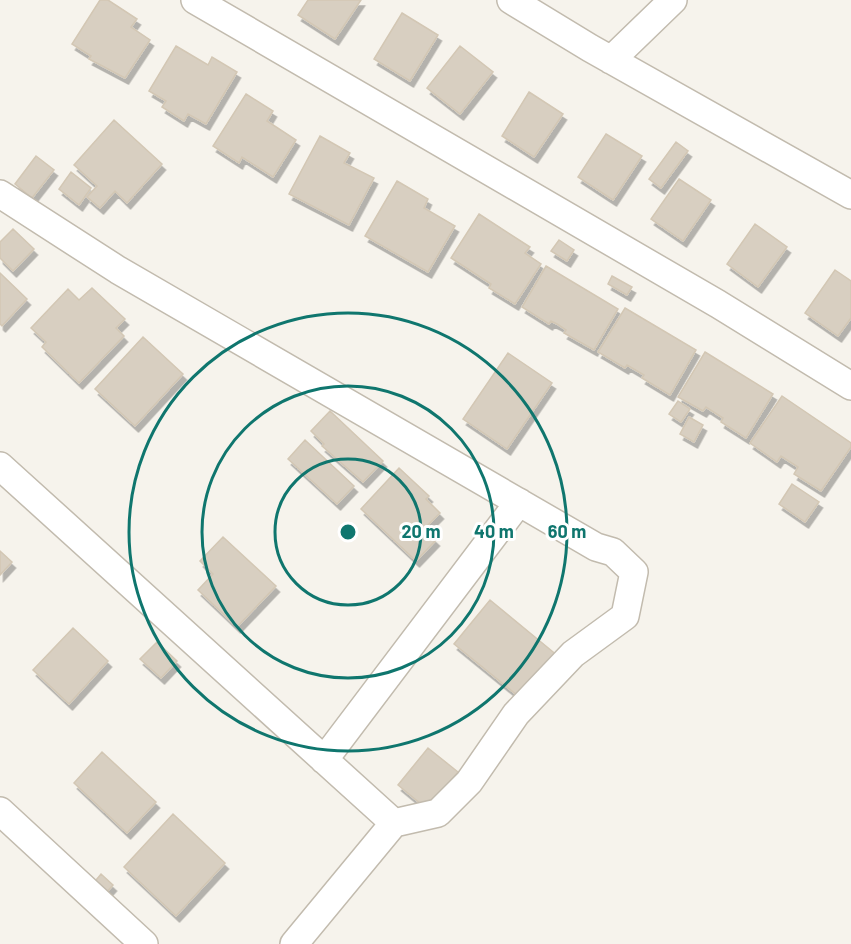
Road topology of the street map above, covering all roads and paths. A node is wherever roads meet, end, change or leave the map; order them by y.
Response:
1 (195, 0) edge
2 (511, 0) edge
3 (673, 0) edge
4 (611, 60) junction
5 (0, 194) edge
6 (851, 195) edge
7 (851, 386) edge
8 (0, 466) edge
9 (519, 502) junction
10 (324, 760) junction
11 (0, 811) edge
12 (394, 823) junction
13 (144, 944) edge
14 (294, 944) edge

1 - 7 street
2 - 4 street
3 - 4 street
4 - 6 street
5 - 9 street
8 - 10 street
9 - 10 street
9 - 12 street
10 - 12 street
11 - 13 street
12 - 14 street

